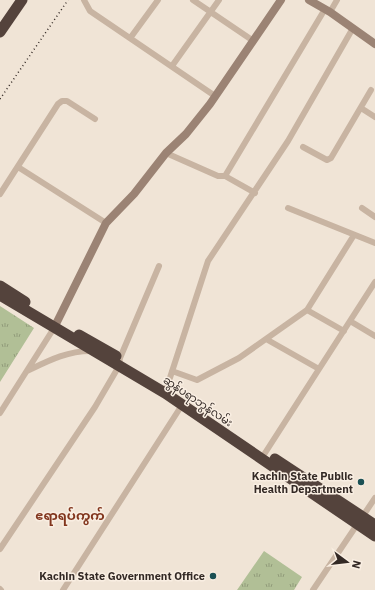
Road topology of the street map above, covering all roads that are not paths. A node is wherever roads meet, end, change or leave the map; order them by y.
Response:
1 (14, 0) edge
2 (22, 0) edge
3 (84, 0) edge
4 (158, 0) edge
5 (193, 0) edge
6 (219, 0) edge
7 (281, 0) edge
8 (309, 0) edge
9 (337, 0) edge
10 (328, 11) junction
11 (210, 12) junction
12 (2, 24) edge
13 (353, 28) junction
14 (131, 37) junction
15 (252, 40) junction
16 (375, 44) edge
17 (172, 66) junction
18 (371, 90) dead end
19 (215, 96) junction
20 (361, 108) junction
21 (375, 117) edge
22 (95, 119) dead end
23 (303, 147) dead end
24 (166, 152) junction
25 (18, 167) junction
26 (225, 176) junction
27 (255, 193) junction
28 (0, 194) edge
29 (288, 208) dead end
30 (362, 208) dead end
31 (375, 217) edge
32 (106, 223) junction
33 (354, 235) junction
34 (375, 243) edge
35 (159, 266) dead end
36 (375, 282) edge
37 (0, 286) edge
38 (0, 295) edge
39 (307, 310) junction
40 (350, 321) junction
41 (56, 325) junction
42 (344, 331) junction
43 (375, 336) edge
44 (266, 339) junction
45 (91, 350) junction
46 (119, 362) junction
47 (319, 369) junction
48 (172, 371) junction
49 (26, 372) junction
50 (166, 390) junction
51 (182, 405) junction
52 (0, 413) edge
53 (265, 453) junction
54 (375, 498) edge
55 (360, 521) junction
56 (375, 525) edge
57 (375, 536) edge
58 (0, 549) edge
59 (63, 590) edge
60 (313, 590) edge

1 - 12 highway
2 - 12 highway
3 - 14 street
4 - 14 street
5 - 11 street
6 - 11 street
7 - 15 street
8 - 10 street
9 - 10 street
10 - 13 street
10 - 26 street
11 - 15 street
11 - 17 street
13 - 16 street
13 - 27 street
14 - 17 street
15 - 19 street
17 - 19 street
18 - 20 street
19 - 24 street
20 - 21 street
20 - 23 street
22 - 25 street
24 - 26 street
24 - 32 street
25 - 28 street
25 - 32 street
26 - 27 street
27 - 48 street
29 - 33 street
30 - 31 street
32 - 41 street
33 - 34 street
33 - 39 street
35 - 46 street
36 - 40 street
37 - 41 highway, ဆွန်ပရာဘွန်လမ်း
38 - 41 highway, ဆွန်ပရာဘွန်လမ်း
39 - 42 street
39 - 44 street
40 - 42 street
40 - 43 street
41 - 45 highway, ဆွန်ပရာဘွန်လမ်း
41 - 46 highway, ဆွန်ပရာဘွန်လမ်း
41 - 49 street
42 - 47 street
44 - 47 street
44 - 48 street
45 - 46 highway, ဆွန်ပရာဘွန်လမ်း
45 - 49 street
46 - 50 highway, ဆွန်ပရာဘွန်လမ်း
46 - 58 street
47 - 53 street
48 - 50 street
49 - 52 street
50 - 51 highway, ဆွန်ပရာဘွန်လမ်း
50 - 53 highway, ဆွန်ပရာဘွန်လမ်း
51 - 55 highway, ဆွန်ပရာဘွန်လမ်း
51 - 59 street
53 - 55 highway, ဆွန်ပရာဘွန်လမ်း
54 - 55 street
55 - 56 highway, ဆွန်ပရာဘွန်လမ်း
55 - 57 highway, ဆွန်ပရာဘွန်လမ်း
55 - 60 street

